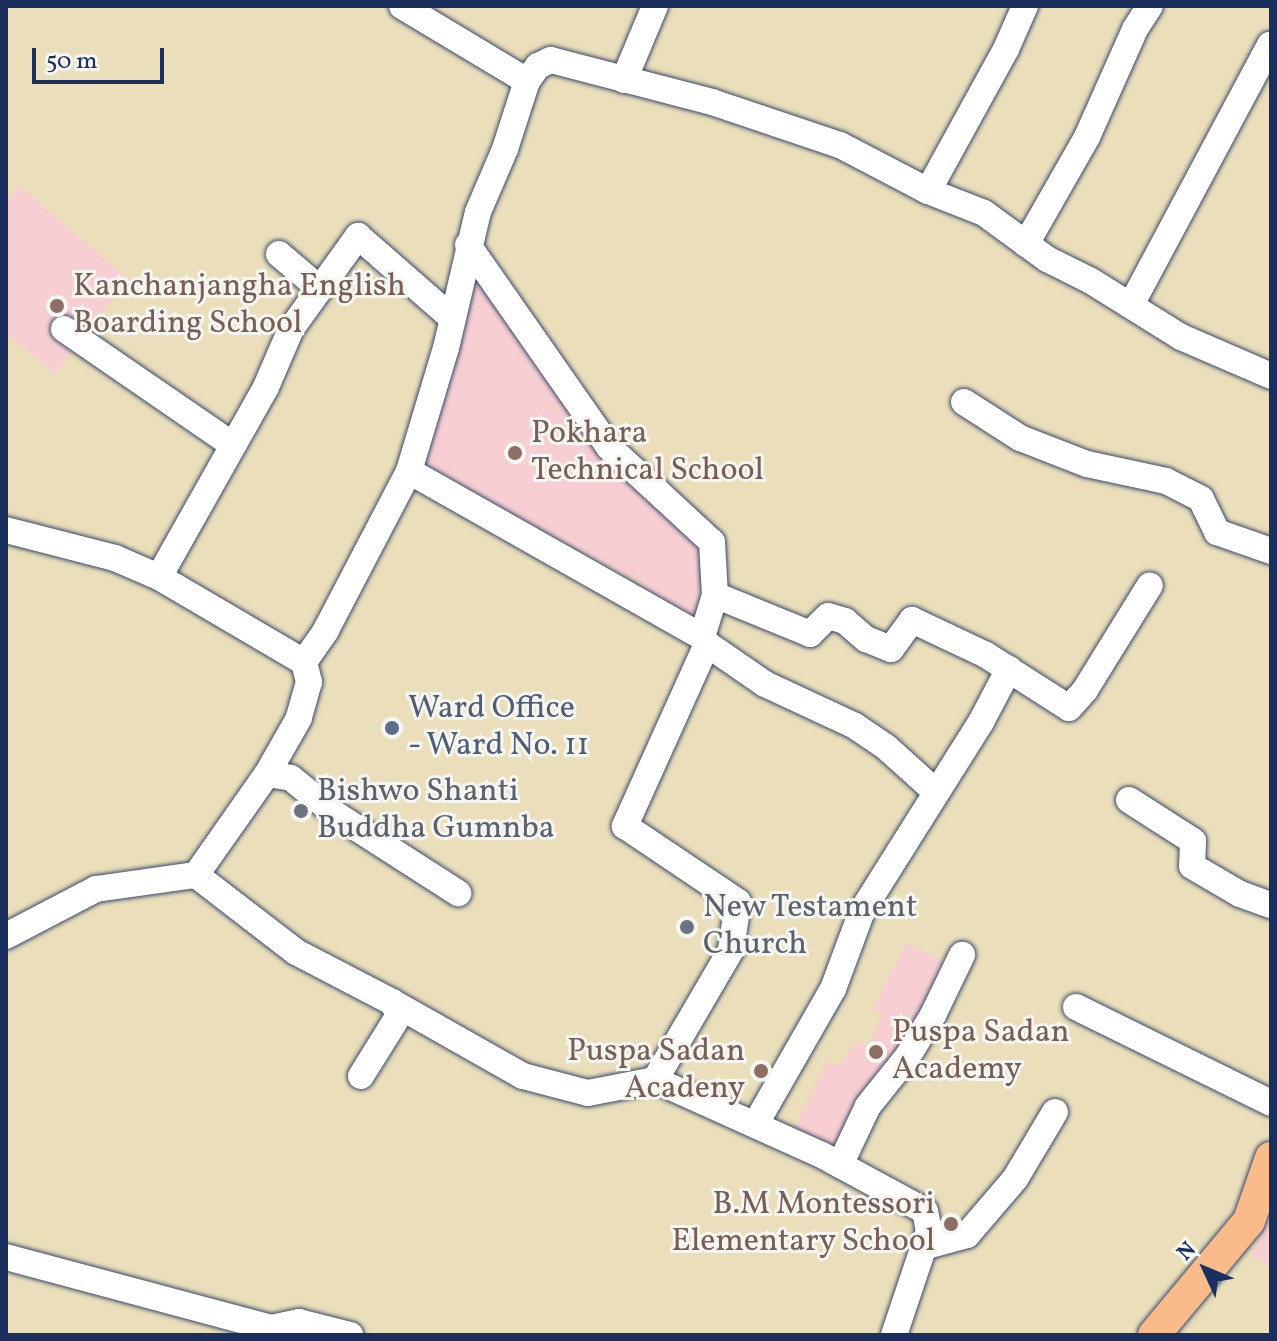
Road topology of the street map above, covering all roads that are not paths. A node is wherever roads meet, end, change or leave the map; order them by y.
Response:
1 (655, 6) edge
2 (1025, 6) edge
3 (1150, 6) edge
4 (416, 10) edge
5 (1270, 45) edge
6 (624, 80) junction
7 (527, 81) junction
8 (928, 191) junction
9 (1026, 244) junction
10 (468, 245) junction
11 (279, 254) dead end
12 (320, 289) junction
13 (1131, 305) junction
14 (452, 318) junction
15 (64, 329) dead end
16 (1271, 376) edge
17 (964, 402) dead end
18 (233, 445) junction
19 (409, 471) junction
20 (6, 530) edge
21 (1271, 551) edge
22 (159, 577) junction
23 (1150, 585) dead end
24 (715, 595) junction
25 (704, 640) junction
26 (304, 662) junction
27 (1009, 669) junction
28 (267, 774) junction
29 (936, 792) junction
30 (1129, 800) dead end
31 (196, 875) junction
32 (458, 893) dead end
33 (1271, 905) edge
34 (6, 936) edge
35 (962, 955) dead end
36 (392, 1002) junction
37 (1076, 1007) dead end
38 (361, 1076) dead end
39 (655, 1080) junction
40 (1271, 1103) edge
41 (1055, 1112) dead end
42 (755, 1125) junction
43 (1271, 1158) edge
44 (840, 1165) junction
45 (923, 1247) junction
46 (6, 1257) edge
47 (350, 1335) edge
48 (894, 1335) edge
49 (1154, 1335) edge

1 - 6 street
2 - 8 street
3 - 9 street
4 - 7 street
5 - 13 street
6 - 7 street
6 - 8 street
7 - 10 street
8 - 9 street
9 - 13 street
10 - 14 street
10 - 24 street
11 - 12 street
12 - 14 street
12 - 18 street
13 - 16 street
14 - 19 street
15 - 18 street
17 - 21 street
18 - 22 street
19 - 25 street
19 - 26 street
20 - 22 street
22 - 26 street
23 - 27 street
24 - 25 street
24 - 27 street
25 - 29 street
25 - 39 street
26 - 28 street
27 - 29 street
28 - 31 street
28 - 32 street
29 - 42 street
30 - 33 street
31 - 34 street
31 - 36 street
35 - 44 street
36 - 38 street
36 - 39 street
37 - 40 street
39 - 42 street
41 - 45 street
42 - 44 street
43 - 49 main road
44 - 45 street
45 - 48 street
46 - 47 street

